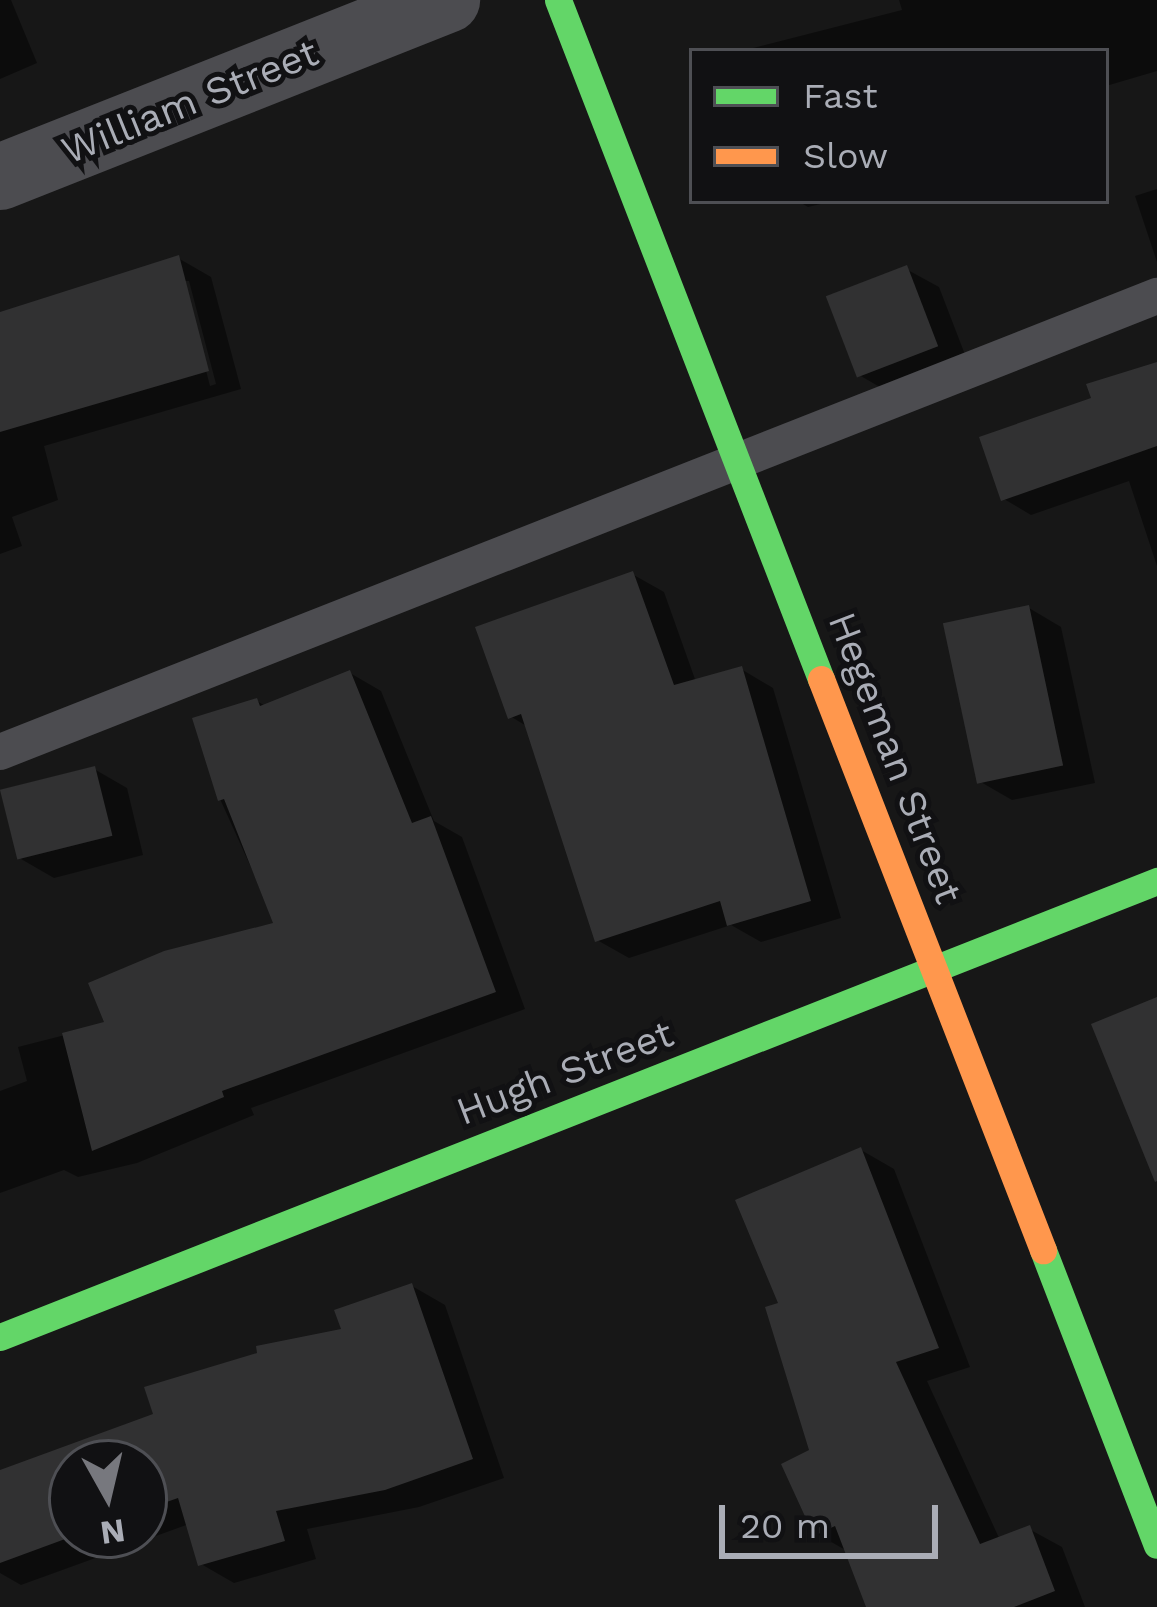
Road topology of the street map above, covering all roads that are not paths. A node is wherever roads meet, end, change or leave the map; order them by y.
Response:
1 (446, 0) edge
2 (558, 0) edge
3 (0, 177) edge
4 (1157, 296) edge
5 (740, 465) junction
6 (0, 752) edge
7 (1157, 881) edge
8 (935, 970) junction
9 (0, 1336) edge
10 (1157, 1545) edge

1 - 3 street, William Street
2 - 5 street, Hegeman Street
4 - 5 lane
5 - 6 lane
5 - 8 street, Hegeman Street
7 - 8 street, Hugh Street
8 - 9 street, Hugh Street
8 - 10 street, Hegeman Street

